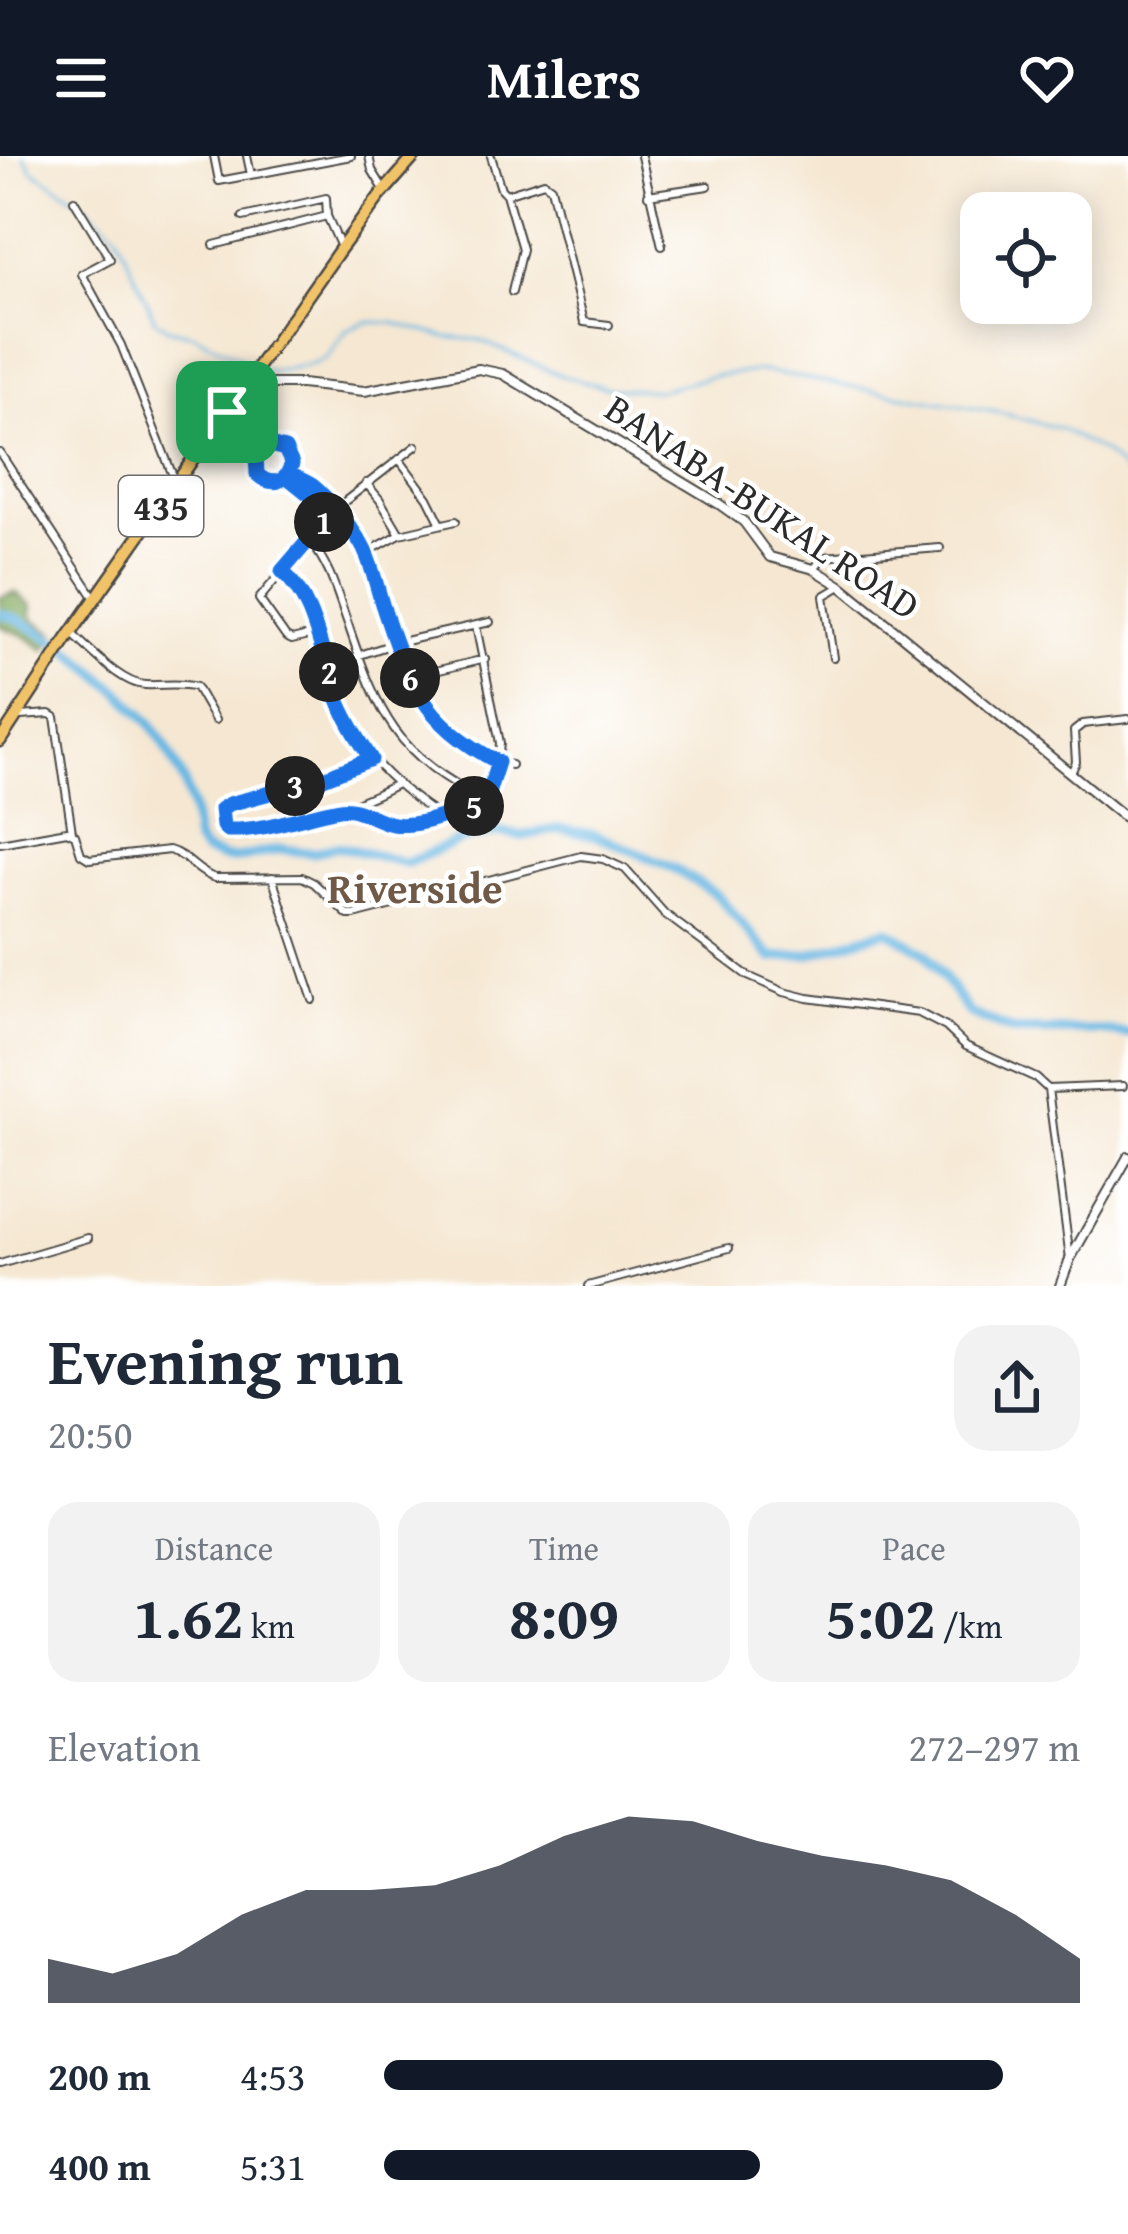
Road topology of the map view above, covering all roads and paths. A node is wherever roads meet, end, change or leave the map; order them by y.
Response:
1 (214, 156) edge
2 (248, 156) edge
3 (280, 156) edge
4 (351, 156) edge
5 (369, 156) edge
6 (415, 156) edge
7 (491, 156) edge
8 (652, 156) edge
9 (641, 157) edge
10 (314, 159) edge
11 (283, 169) junction
12 (251, 175) junction
13 (708, 186) dead end
14 (385, 190) junction
15 (506, 194) junction
16 (648, 195) junction
17 (74, 200) dead end
18 (327, 216) junction
19 (243, 217) dead end
20 (214, 245) dead end
21 (662, 246) dead end
22 (341, 248) junction
23 (512, 292) dead end
24 (609, 325) dead end
25 (244, 384) junction
26 (227, 412) junction
27 (213, 433) junction
28 (416, 446) dead end
29 (0, 453) edge
30 (258, 453) junction
31 (399, 459) junction
32 (288, 475) junction
33 (366, 483) junction
34 (176, 484) junction
35 (335, 513) junction
36 (456, 520) dead end
37 (441, 524) junction
38 (400, 534) junction
39 (309, 540) junction
40 (940, 548) dead end
41 (366, 553) junction
42 (814, 569) junction
43 (282, 571) junction
44 (841, 586) junction
45 (95, 600) junction
46 (490, 622) dead end
47 (476, 626) junction
48 (316, 634) junction
49 (69, 636) junction
50 (395, 643) junction
51 (358, 655) junction
52 (833, 658) dead end
53 (484, 659) junction
54 (327, 666) junction
55 (317, 672) dead end
56 (410, 677) junction
57 (9, 719) edge
58 (1128, 719) edge
59 (215, 720) dead end
60 (0, 738) edge
61 (371, 759) junction
62 (498, 762) junction
63 (511, 765) dead end
64 (1071, 773) junction
65 (395, 785) junction
66 (486, 800) junction
67 (345, 807) junction
68 (439, 816) junction
69 (1128, 820) edge
70 (72, 832) junction
71 (0, 843) edge
72 (272, 877) junction
73 (313, 1000) dead end
74 (1123, 1086) dead end
75 (1048, 1089) junction
76 (1128, 1157) edge
77 (88, 1238) dead end
78 (729, 1248) dead end
79 (1070, 1259) junction
80 (0, 1264) edge
81 (588, 1286) edge
82 (1060, 1286) edge

1 - 12 street
2 - 12 street
3 - 11 street
4 - 10 street
5 - 14 street
6 - 14 main road, 435
7 - 15 street
8 - 9 street
9 - 16 street
10 - 11 street
11 - 12 street
13 - 16 street
14 - 22 main road, 435
15 - 23 street
15 - 24 street
16 - 21 street
17 - 34 street
18 - 19 street
18 - 20 street
18 - 22 street
22 - 25 main road, 435
25 - 26 main road, 435
25 - 42 street, BANABA-BUKAL ROAD
26 - 27 main road, 435
26 - 30 street
27 - 30 street
27 - 34 main road, 435
28 - 31 street
29 - 45 street
30 - 32 street
30 - 32 street
31 - 33 street
31 - 37 street
32 - 35 street
33 - 35 street
33 - 38 street
34 - 45 main road, 435
35 - 39 street
35 - 41 street
36 - 37 street
37 - 38 street
38 - 41 street
39 - 43 street
39 - 51 street
40 - 42 street
41 - 50 street
42 - 44 street, BANABA-BUKAL ROAD
43 - 48 street
43 - 48 street
44 - 52 street
44 - 64 street, BANABA-BUKAL ROAD
45 - 49 main road, 435
46 - 47 street
47 - 50 street
47 - 53 street
48 - 54 street
49 - 57 main road, 435
49 - 59 street
50 - 51 street
50 - 56 street
51 - 54 street
51 - 66 street
53 - 56 street
53 - 62 street
54 - 55 street
54 - 61 street
56 - 62 street
57 - 60 main road, 435
57 - 70 street
58 - 64 street
61 - 65 street
61 - 67 street
62 - 63 street
62 - 66 street
64 - 69 street, BANABA-BUKAL ROAD
65 - 67 street
65 - 68 street
66 - 68 street
67 - 68 street
70 - 71 street
70 - 72 street
72 - 73 street
72 - 75 street
74 - 75 street
75 - 79 street
76 - 79 street
77 - 80 street
78 - 81 street
79 - 82 street

